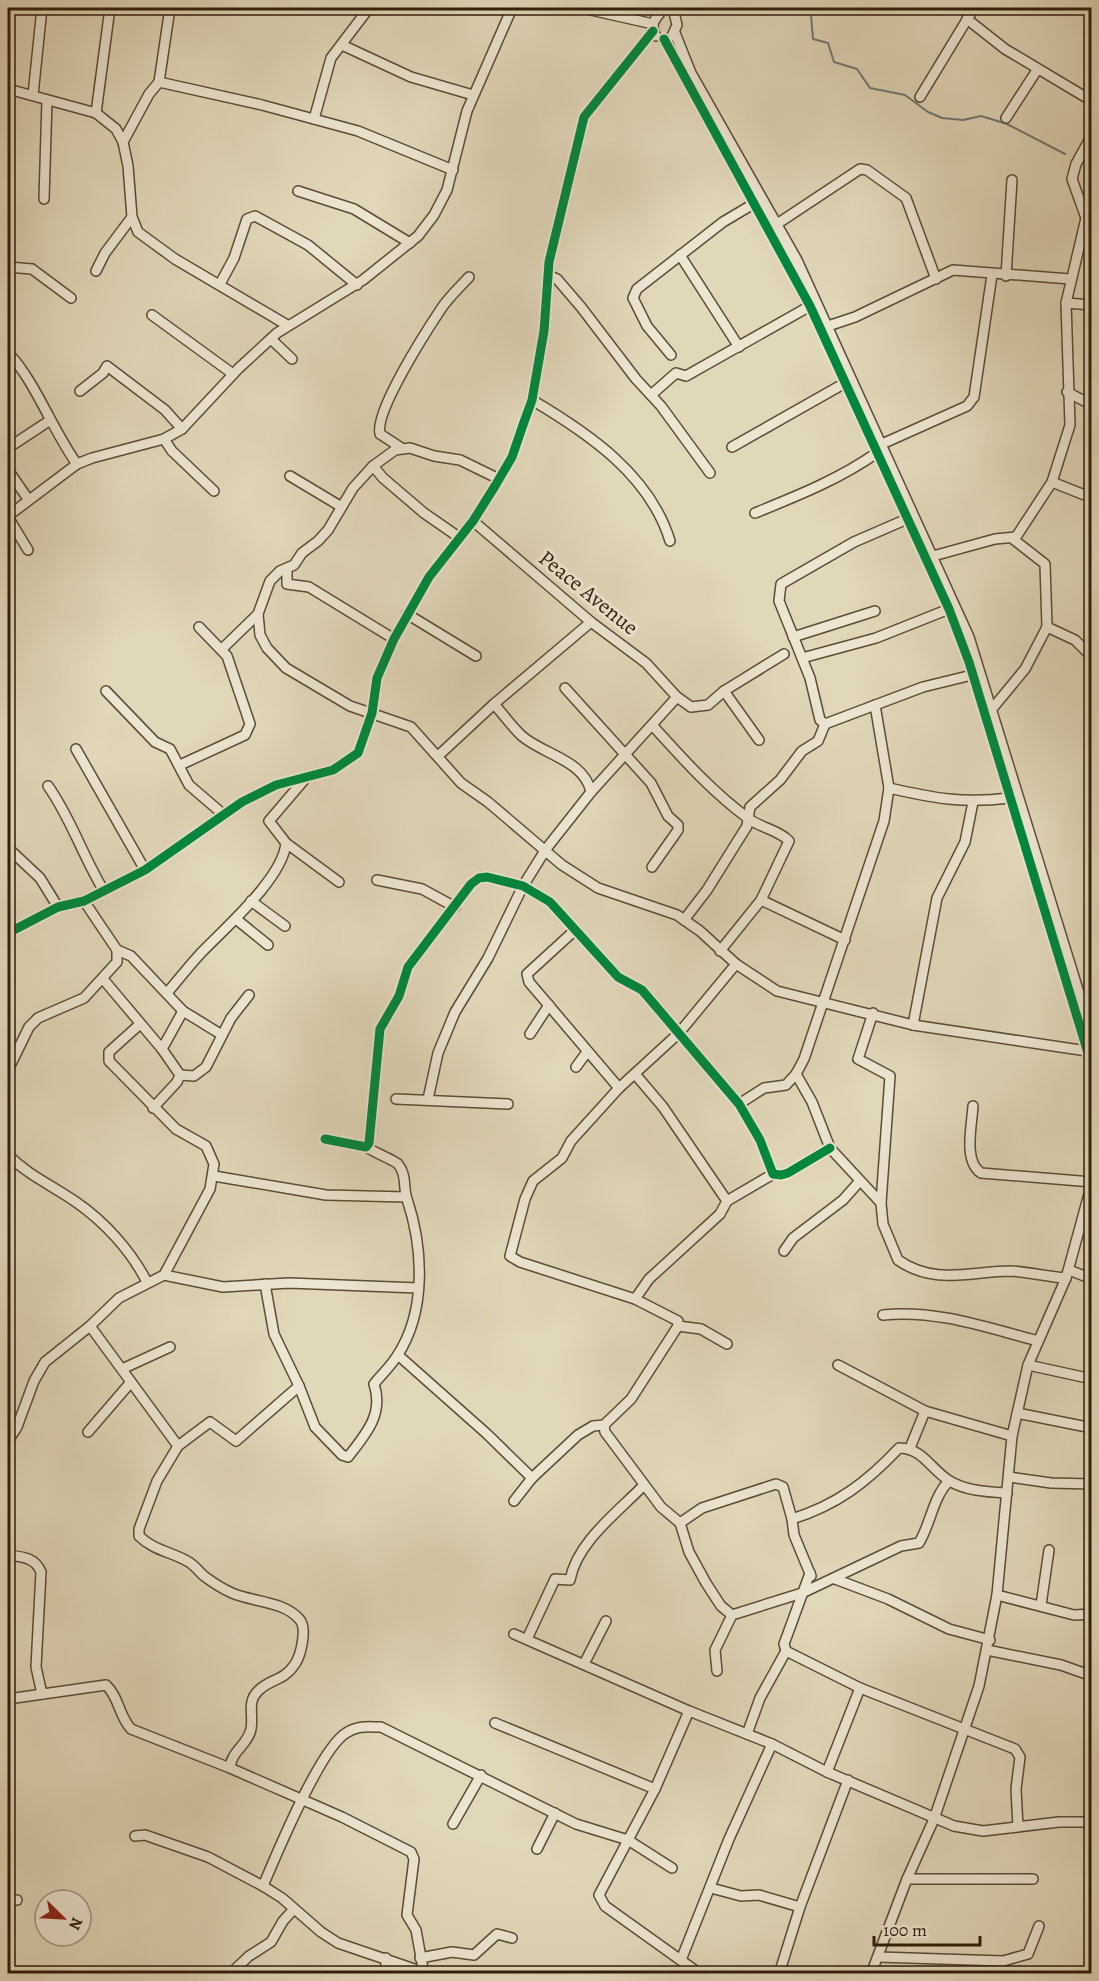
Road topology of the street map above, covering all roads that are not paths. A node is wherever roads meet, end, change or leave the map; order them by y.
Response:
1 (42, 8) edge
2 (110, 8) edge
3 (170, 8) edge
4 (369, 8) edge
5 (512, 8) edge
6 (582, 8) edge
7 (664, 8) edge
8 (673, 8) edge
9 (678, 8) edge
10 (974, 8) edge
11 (967, 19) junction
12 (675, 21) junction
13 (653, 28) junction
14 (675, 33) junction
15 (664, 39) junction
16 (342, 45) junction
17 (1037, 70) junction
18 (159, 82) junction
19 (8, 89) edge
20 (33, 95) junction
21 (473, 95) junction
22 (920, 97) dead end
23 (47, 100) junction
24 (1092, 101) edge
25 (96, 113) junction
26 (1006, 118) dead end
27 (314, 119) junction
28 (1092, 135) edge
29 (123, 142) junction
30 (453, 170) junction
31 (1012, 180) dead end
32 (298, 191) dead end
33 (44, 199) dead end
34 (755, 203) junction
35 (132, 218) junction
36 (777, 224) junction
37 (410, 243) junction
38 (680, 255) junction
39 (8, 267) edge
40 (96, 271) dead end
41 (548, 275) junction
42 (992, 275) junction
43 (1006, 276) junction
44 (469, 278) dead end
45 (936, 279) junction
46 (1070, 279) junction
47 (220, 284) junction
48 (357, 285) junction
49 (71, 298) dead end
50 (1066, 303) junction
51 (1092, 305) edge
52 (810, 306) junction
53 (152, 315) dead end
54 (287, 325) junction
55 (828, 326) junction
56 (271, 339) junction
57 (739, 347) junction
58 (8, 353) edge
59 (671, 355) dead end
60 (292, 359) dead end
61 (233, 374) junction
62 (845, 383) junction
63 (80, 391) dead end
64 (1067, 392) junction
65 (651, 395) junction
66 (532, 400) junction
67 (1092, 405) edge
68 (49, 421) junction
69 (182, 429) junction
70 (164, 439) junction
71 (400, 447) junction
72 (732, 447) dead end
73 (8, 448) edge
74 (880, 448) junction
75 (77, 464) junction
76 (373, 466) junction
77 (8, 470) edge
78 (710, 473) dead end
79 (291, 476) dead end
80 (499, 479) junction
81 (1052, 483) junction
82 (214, 491) dead end
83 (1092, 498) edge
84 (28, 499) junction
85 (340, 506) junction
86 (755, 513) dead end
87 (8, 516) edge
88 (907, 519) junction
89 (473, 520) junction
90 (460, 538) junction
91 (1012, 539) junction
92 (670, 541) dead end
93 (28, 550) dead end
94 (933, 556) junction
95 (287, 569) junction
96 (949, 609) junction
97 (875, 611) dead end
98 (258, 614) junction
99 (407, 614) junction
100 (591, 622) junction
101 (199, 627) dead end
102 (1047, 627) junction
103 (793, 637) junction
104 (394, 639) junction
105 (222, 649) junction
106 (784, 654) dead end
107 (476, 656) dead end
108 (1092, 657) edge
109 (802, 658) junction
110 (972, 675) junction
111 (565, 688) dead end
112 (106, 691) dead end
113 (724, 691) junction
114 (677, 697) junction
115 (494, 704) junction
116 (875, 705) junction
117 (992, 709) junction
118 (372, 714) junction
119 (825, 724) junction
120 (652, 725) junction
121 (759, 740) dead end
122 (76, 749) dead end
123 (624, 753) junction
124 (438, 756) junction
125 (180, 765) junction
126 (304, 780) junction
127 (48, 786) dead end
128 (889, 788) junction
129 (591, 792) junction
130 (1009, 798) junction
131 (973, 802) junction
132 (224, 815) junction
133 (749, 819) junction
134 (286, 843) junction
135 (8, 848) edge
136 (546, 849) junction
137 (652, 867) dead end
138 (145, 870) junction
139 (377, 880) dead end
140 (339, 882) dead end
141 (523, 886) junction
142 (104, 891) junction
143 (761, 900) junction
144 (84, 901) junction
145 (250, 901) junction
146 (58, 907) junction
147 (455, 907) junction
148 (236, 919) junction
149 (684, 920) junction
150 (285, 926) dead end
151 (574, 931) junction
152 (8, 933) edge
153 (845, 940) junction
154 (268, 945) dead end
155 (720, 951) junction
156 (120, 953) junction
157 (736, 964) junction
158 (103, 979) junction
159 (167, 993) junction
160 (249, 995) dead end
161 (821, 1003) junction
162 (1092, 1003) edge
163 (549, 1005) junction
164 (183, 1011) junction
165 (1084, 1011) junction
166 (873, 1013) junction
167 (139, 1025) junction
168 (913, 1025) junction
169 (679, 1033) junction
170 (530, 1034) dead end
171 (222, 1035) junction
172 (1092, 1035) edge
173 (162, 1049) junction
174 (1087, 1051) junction
175 (587, 1052) junction
176 (1092, 1066) edge
177 (576, 1067) dead end
178 (8, 1070) edge
179 (635, 1074) junction
180 (796, 1074) junction
181 (182, 1077) junction
182 (620, 1088) junction
183 (396, 1099) dead end
184 (428, 1099) junction
185 (508, 1104) dead end
186 (739, 1104) junction
187 (973, 1106) dead end
188 (153, 1108) junction
189 (325, 1139) dead end
190 (366, 1147) junction
191 (830, 1148) junction
192 (8, 1155) edge
193 (773, 1174) junction
194 (214, 1176) junction
195 (859, 1182) junction
196 (1092, 1182) edge
197 (406, 1197) junction
198 (727, 1201) junction
199 (880, 1203) junction
200 (784, 1251) dead end
201 (1068, 1274) junction
202 (164, 1275) junction
203 (1092, 1280) edge
204 (147, 1282) junction
205 (265, 1284) junction
206 (418, 1288) junction
207 (635, 1299) junction
208 (883, 1315) dead end
209 (90, 1326) junction
210 (678, 1326) junction
211 (1038, 1341) junction
212 (727, 1344) dead end
213 (170, 1347) dead end
214 (398, 1355) junction
215 (838, 1365) dead end
216 (1028, 1365) junction
217 (122, 1369) junction
218 (1092, 1379) edge
219 (131, 1382) junction
220 (299, 1386) junction
221 (924, 1412) junction
222 (1017, 1413) junction
223 (604, 1425) junction
224 (1092, 1428) edge
225 (88, 1432) dead end
226 (1012, 1436) junction
227 (8, 1441) edge
228 (178, 1446) junction
229 (910, 1448) junction
230 (1009, 1477) junction
231 (532, 1478) junction
232 (949, 1481) junction
233 (1092, 1484) edge
234 (644, 1485) junction
235 (1007, 1493) junction
236 (514, 1501) dead end
237 (792, 1519) junction
238 (680, 1523) junction
239 (1049, 1550) dead end
240 (8, 1555) edge
241 (810, 1573) junction
242 (835, 1579) junction
243 (816, 1586) junction
244 (802, 1593) junction
245 (997, 1595) junction
246 (1041, 1605) junction
247 (1092, 1614) edge
248 (732, 1615) junction
249 (606, 1621) dead end
250 (514, 1634) dead end
251 (527, 1640) junction
252 (988, 1645) junction
253 (786, 1651) junction
254 (584, 1664) junction
255 (717, 1671) dead end
256 (1092, 1676) edge
257 (860, 1688) junction
258 (42, 1694) junction
259 (8, 1699) edge
260 (688, 1712) junction
261 (495, 1723) dead end
262 (965, 1728) junction
263 (747, 1734) junction
264 (772, 1744) junction
265 (230, 1768) junction
266 (827, 1772) junction
267 (481, 1775) junction
268 (848, 1780) junction
269 (655, 1789) junction
270 (303, 1800) junction
271 (555, 1813) junction
272 (934, 1819) junction
273 (1092, 1822) edge
274 (453, 1824) dead end
275 (1018, 1827) junction
276 (135, 1836) dead end
277 (628, 1840) junction
278 (537, 1849) dead end
279 (672, 1868) dead end
280 (907, 1879) junction
281 (1033, 1879) dead end
282 (263, 1886) junction
283 (711, 1888) junction
284 (800, 1907) junction
285 (294, 1909) junction
286 (1039, 1926) dead end
287 (513, 1938) dead end
288 (878, 1957) junction
289 (386, 1958) junction
290 (420, 1958) junction
291 (681, 1960) junction
292 (687, 1970) edge
293 (423, 1973) edge
294 (230, 1974) edge
295 (386, 1974) edge
296 (700, 1974) edge
297 (779, 1974) edge
298 (871, 1974) edge

1 - 20 street
2 - 25 street
3 - 18 street
4 - 16 street
5 - 21 street
6 - 13 street
7 - 13 street
8 - 12 street
9 - 12 street
10 - 11 street
11 - 17 street
11 - 22 street
12 - 14 street
13 - 15 street
13 - 41 street
14 - 15 street
14 - 36 street
15 - 34 street
16 - 21 street
16 - 27 street
17 - 24 street
17 - 26 street
18 - 27 street
18 - 29 street
19 - 20 street
20 - 23 street
21 - 30 street
23 - 25 street
23 - 33 street
25 - 29 street
27 - 30 street
28 - 46 street
29 - 35 street
30 - 37 street
31 - 43 street
32 - 37 street
34 - 38 street
34 - 52 street
35 - 40 street
35 - 47 street
36 - 45 street
36 - 55 street
37 - 48 street
38 - 57 street
38 - 59 street
39 - 49 street
41 - 65 street
41 - 66 street
42 - 43 street
42 - 45 street
42 - 74 street
43 - 46 street
44 - 71 street
45 - 55 street
46 - 50 street
47 - 48 street
47 - 54 street
48 - 54 street
50 - 51 street
50 - 64 street
52 - 57 street
52 - 62 street
53 - 61 street
54 - 56 street
55 - 74 street
56 - 60 street
56 - 61 street
57 - 65 street
58 - 68 street
61 - 69 street
62 - 72 street
62 - 74 street
63 - 69 street
64 - 67 street
64 - 81 street
65 - 78 street
66 - 80 street
66 - 92 street
68 - 73 street
68 - 75 street
69 - 70 street
70 - 75 street
70 - 82 street
71 - 76 street
71 - 80 street
74 - 86 street
74 - 88 street
74 - 94 street
75 - 84 street
76 - 85 street
76 - 90 street
77 - 84 street
79 - 85 street
80 - 89 street
81 - 83 street
81 - 91 street
84 - 87 street
85 - 95 street
87 - 93 street
88 - 96 street
88 - 103 street
89 - 90 street
89 - 100 street, Peace Avenue
90 - 99 street
91 - 94 street
91 - 102 street
94 - 117 street
95 - 98 street
95 - 104 street
96 - 109 street
96 - 110 street
97 - 103 street
98 - 105 street
98 - 118 street
99 - 104 street
99 - 107 street
100 - 114 street, Peace Avenue
100 - 115 street
101 - 105 street
102 - 108 street
102 - 117 street
103 - 109 street
104 - 118 street
105 - 125 street
106 - 113 street
109 - 119 street
110 - 116 street
110 - 130 street
111 - 123 street
112 - 125 street
113 - 114 street
113 - 121 street
114 - 120 street
115 - 124 street
115 - 129 street
116 - 119 street
116 - 128 street
117 - 165 street
118 - 124 street
118 - 126 street
119 - 133 street
120 - 123 street
120 - 133 street
122 - 138 street
123 - 129 street
123 - 137 street
124 - 136 street
125 - 132 street
126 - 132 street
126 - 134 street
127 - 142 street
128 - 131 street
128 - 153 street
129 - 136 street
130 - 131 street
130 - 174 street
131 - 168 street
132 - 138 street
133 - 143 street
133 - 149 street
134 - 140 street
134 - 145 street
135 - 146 street
136 - 141 street
136 - 149 street
138 - 142 street
139 - 147 street
141 - 147 street
141 - 151 street
141 - 184 street
142 - 144 street
143 - 153 street
143 - 155 street
144 - 146 street
144 - 156 street
145 - 148 street
145 - 150 street
146 - 152 street
147 - 190 street
148 - 154 street
148 - 159 street
149 - 155 street
151 - 163 street
151 - 169 street
153 - 161 street
155 - 157 street
156 - 158 street
156 - 159 street
157 - 161 street
157 - 169 street
158 - 167 street
158 - 178 street
159 - 164 street
160 - 171 street
161 - 166 street
161 - 180 street
162 - 165 street
163 - 170 street
163 - 175 street
164 - 171 street
164 - 173 street
165 - 172 street
166 - 168 street
166 - 199 street
167 - 173 street
167 - 188 street
168 - 174 street
169 - 179 street
169 - 186 street
171 - 181 street
173 - 181 street
174 - 176 street
175 - 177 street
175 - 182 street
179 - 182 street
179 - 198 street
180 - 186 street
180 - 191 street
181 - 188 street
182 - 207 street
183 - 184 street
184 - 185 street
186 - 193 street
187 - 196 street
188 - 194 street
189 - 190 street
190 - 197 street
191 - 193 street
191 - 195 street
192 - 204 street
193 - 198 street
194 - 197 street
194 - 202 street
195 - 199 street
195 - 200 street
196 - 201 street
197 - 206 street
198 - 207 street
199 - 201 street
201 - 203 street
201 - 211 street
202 - 204 street
202 - 205 street
204 - 209 street
205 - 206 street
205 - 220 street
206 - 214 street
207 - 210 street
208 - 211 street
209 - 217 street
209 - 227 street
210 - 212 street
210 - 223 street
211 - 216 street
213 - 217 street
214 - 220 street
214 - 231 street
215 - 221 street
216 - 218 street
216 - 222 street
217 - 219 street
219 - 225 street
219 - 228 street
220 - 228 street
221 - 226 street
221 - 229 street
222 - 224 street
222 - 226 street
223 - 231 street
223 - 234 street
226 - 230 street
228 - 265 street
229 - 232 street
229 - 237 street
230 - 233 street
230 - 235 street
231 - 236 street
232 - 235 street
232 - 242 street
234 - 238 street
234 - 251 street
235 - 245 street
237 - 238 street
237 - 241 street
238 - 248 street
239 - 246 street
240 - 258 street
241 - 243 street
241 - 244 street
242 - 243 street
242 - 252 street
243 - 244 street
244 - 248 street
244 - 253 street
245 - 246 street
245 - 252 street
246 - 247 street
248 - 255 street
249 - 254 street
250 - 251 street
251 - 254 street
252 - 256 street
252 - 262 street
253 - 257 street
253 - 263 street
254 - 260 street
257 - 262 street
257 - 266 street
258 - 259 street
258 - 265 street
260 - 263 street
260 - 269 street
261 - 269 street
262 - 272 street
262 - 275 street
263 - 264 street
264 - 266 street
264 - 283 street
265 - 270 street
266 - 268 street
267 - 270 street
267 - 271 street
267 - 274 street
268 - 272 street
268 - 284 street
269 - 277 street
270 - 282 street
270 - 290 street
271 - 277 street
271 - 278 street
272 - 275 street
272 - 280 street
273 - 275 street
276 - 282 street
277 - 279 street
277 - 291 street
280 - 281 street
280 - 288 street
282 - 285 street
283 - 284 street
283 - 291 street
284 - 297 street
285 - 289 street
285 - 294 street
286 - 288 street
287 - 290 street
288 - 298 street
289 - 293 street
289 - 295 street
290 - 293 street
291 - 292 street
292 - 296 street

